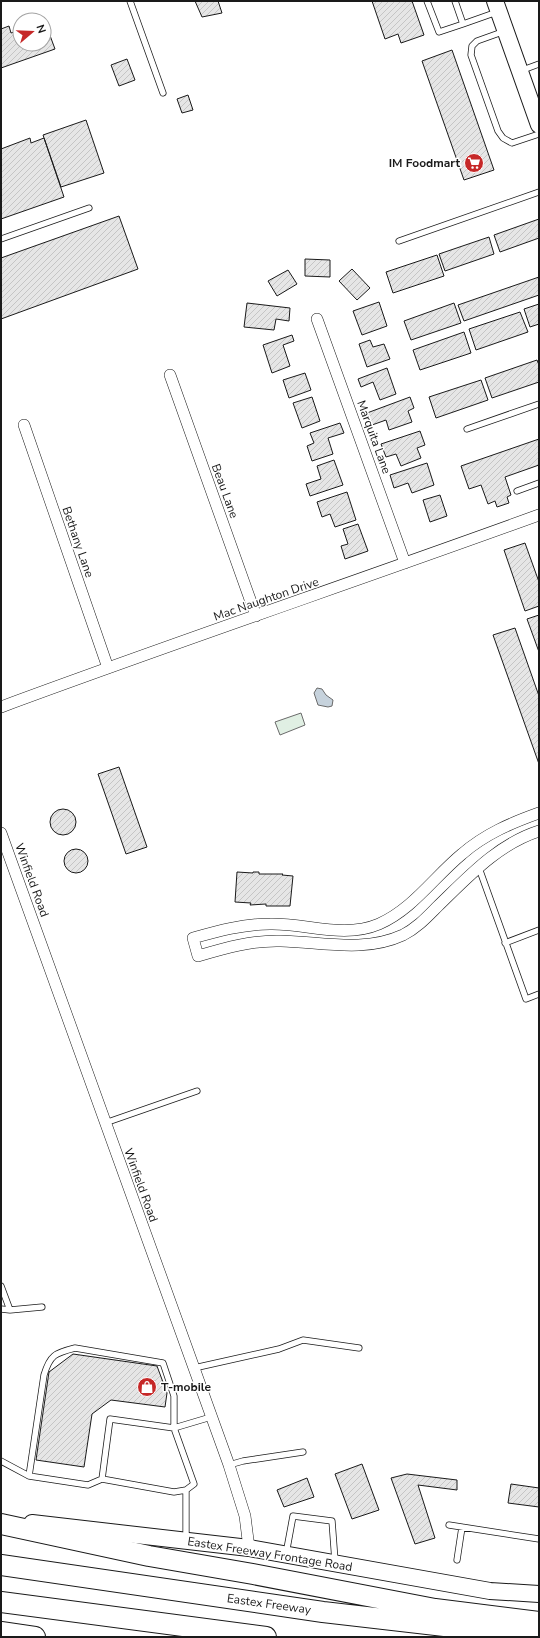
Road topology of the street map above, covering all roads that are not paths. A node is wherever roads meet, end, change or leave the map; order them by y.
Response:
1 (130, 1) edge
2 (428, 1) edge
3 (455, 1) edge
4 (497, 6) edge
5 (463, 24) junction
6 (505, 30) junction
7 (539, 64) edge
8 (520, 71) junction
9 (163, 93) dead end
10 (539, 125) edge
11 (539, 134) edge
12 (539, 192) edge
13 (89, 208) dead end
14 (1, 239) edge
15 (399, 241) dead end
16 (317, 319) dead end
17 (170, 375) dead end
18 (539, 404) edge
19 (24, 425) dead end
20 (467, 429) dead end
21 (539, 483) edge
22 (517, 491) dead end
23 (539, 515) edge
24 (405, 563) junction
25 (256, 616) junction
26 (108, 668) junction
27 (1, 707) edge
28 (539, 813) edge
29 (512, 823) junction
30 (539, 831) edge
31 (1, 833) edge
32 (520, 840) junction
33 (479, 868) junction
34 (379, 924) junction
35 (539, 930) edge
36 (385, 942) junction
37 (506, 943) junction
38 (539, 994) edge
39 (198, 1091) dead end
40 (105, 1123) junction
41 (1, 1286) edge
42 (42, 1307) dead end
43 (1, 1309) edge
44 (10, 1310) junction
45 (359, 1348) dead end
46 (194, 1368) junction
47 (211, 1417) junction
48 (174, 1428) junction
49 (304, 1452) dead end
50 (1, 1461) edge
51 (229, 1465) junction
52 (29, 1476) junction
53 (102, 1480) junction
54 (186, 1490) junction
55 (1, 1519) edge
56 (1, 1524) edge
57 (448, 1526) dead end
58 (462, 1527) junction
59 (539, 1538) edge
60 (186, 1541) junction
61 (249, 1548) junction
62 (286, 1554) junction
63 (457, 1560) dead end
64 (335, 1563) junction
65 (1, 1564) edge
66 (539, 1594) edge
67 (1, 1602) edge
68 (539, 1622) edge
69 (1, 1632) edge
70 (35, 1637) edge
71 (266, 1637) edge
72 (539, 1637) edge

1 - 9 lane
2 - 5 lane
3 - 5 lane
4 - 5 lane
4 - 6 main road
6 - 8 main road
6 - 11 lane
7 - 8 lane
8 - 10 main road
12 - 15 lane
13 - 14 lane
16 - 24 street, Marquita Lane
17 - 25 street, Beau Lane
18 - 20 lane
19 - 26 street, Bethany Lane
21 - 22 lane
23 - 24 street, Mac Naughton Drive
24 - 25 street, Mac Naughton Drive
25 - 26 street, Mac Naughton Drive
26 - 27 street, Mac Naughton Drive
28 - 29 street
29 - 32 street
29 - 34 street
30 - 32 street
31 - 40 street, Winfield Road
32 - 33 street
33 - 36 street
33 - 37 lane
34 - 36 street
34 - 36 street
35 - 37 lane
37 - 38 lane
39 - 40 lane
40 - 46 street, Winfield Road
41 - 44 lane
42 - 44 lane
43 - 44 lane
45 - 46 lane
46 - 47 street, Winfield Road
47 - 48 lane
47 - 51 street, Winfield Road
48 - 52 lane
48 - 53 lane
48 - 54 lane
49 - 51 lane
50 - 52 lane
51 - 61 street, Winfield Road
52 - 53 lane
53 - 54 lane
54 - 60 lane
55 - 60 main road, Eastex Freeway Frontage Road
56 - 68 highway
57 - 58 lane
58 - 59 lane
58 - 63 lane
60 - 61 main road, Eastex Freeway Frontage Road
61 - 62 main road, Eastex Freeway Frontage Road
62 - 64 main road, Eastex Freeway Frontage Road
62 - 64 lane
64 - 66 main road, Eastex Freeway Frontage Road
65 - 72 highway, Eastex Freeway
67 - 71 highway
69 - 70 highway

